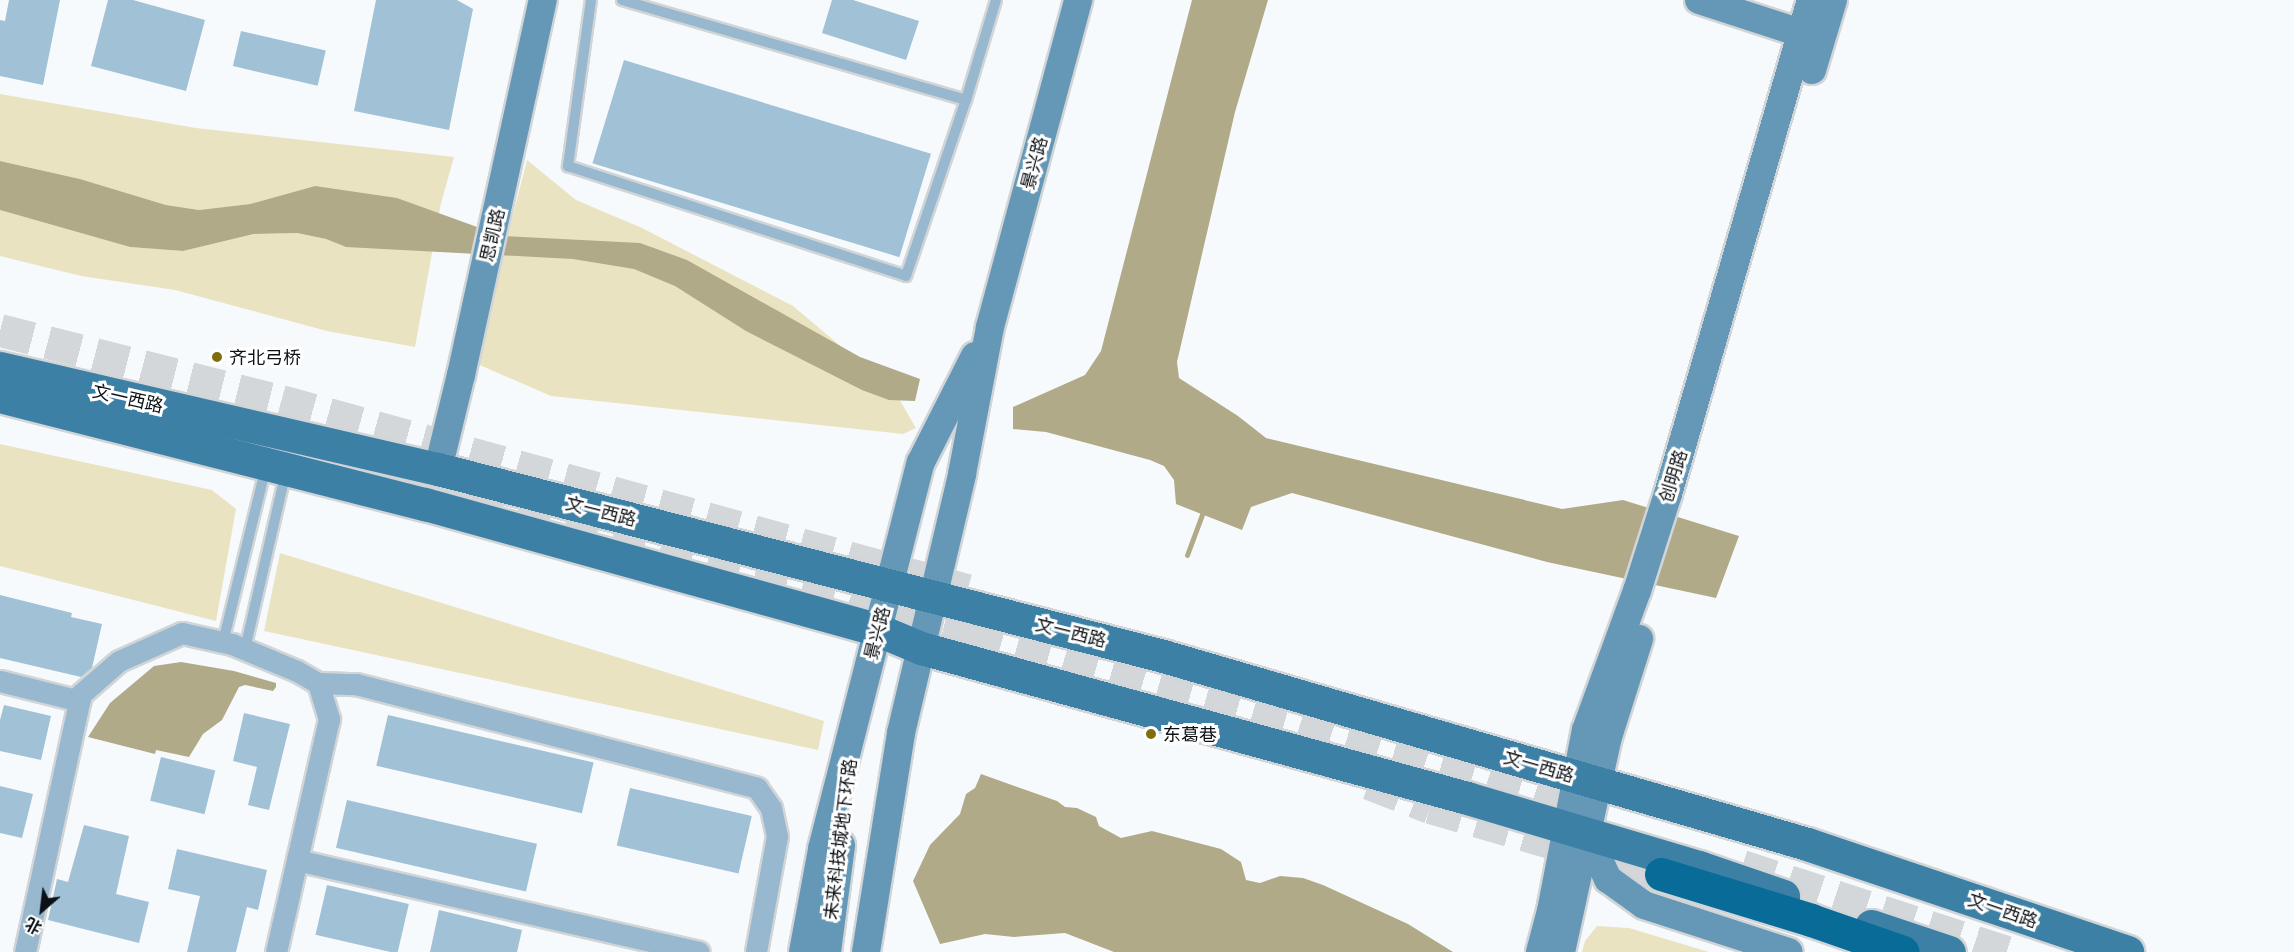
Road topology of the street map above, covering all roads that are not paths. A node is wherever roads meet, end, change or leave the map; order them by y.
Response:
1 (543, 0) edge
2 (591, 0) edge
3 (622, 0) edge
4 (996, 0) edge
5 (1078, 0) edge
6 (1699, 0) edge
7 (1811, 0) edge
8 (1833, 0) edge
9 (1812, 37) junction
10 (966, 100) junction
11 (990, 327) junction
12 (0, 368) edge
13 (0, 396) edge
14 (277, 466) junction
15 (438, 469) junction
16 (889, 585) junction
17 (933, 597) junction
18 (878, 630) junction
19 (223, 642) junction
20 (921, 648) junction
21 (245, 649) junction
22 (0, 681) edge
23 (318, 683) junction
24 (80, 701) junction
25 (853, 726) junction
26 (901, 733) junction
27 (1587, 780) junction
28 (1577, 831) junction
29 (297, 860) junction
30 (1661, 873) tunnel mouth
31 (1561, 929) edge
32 (25, 952) edge
33 (276, 952) edge
34 (699, 952) edge
35 (756, 952) edge
36 (803, 952) edge
37 (826, 952) edge
38 (849, 952) edge
39 (866, 952) edge
40 (1540, 952) edge
41 (1789, 952) edge
42 (1903, 952) edge
43 (1949, 952) edge
44 (2127, 952) edge

1 - 15 street, 思凯路
2 - 10 lane
3 - 10 lane
4 - 10 lane
5 - 11 street, 景兴路
6 - 9 street
7 - 9 street, 创明路
8 - 9 street, 创明路
9 - 27 street, 创明路
11 - 16 street, 景兴路
11 - 17 street, 景兴路
12 - 15 main road, 文一西路
13 - 14 main road, 文一西路
14 - 18 main road, 文一西路
14 - 19 lane
14 - 21 lane
15 - 16 main road, 文一西路
16 - 17 main road, 文一西路
16 - 18 street, 景兴路
17 - 20 street, 景兴路
17 - 27 main road, 文一西路
18 - 20 main road, 文一西路
18 - 25 street, 景兴路
19 - 21 street
19 - 24 street
20 - 26 street, 景兴路
20 - 28 main road, 文一西路
21 - 23 street
22 - 24 street
23 - 29 street
23 - 35 street
24 - 32 street
25 - 36 street, 景兴路
25 - 37 street, 未来科技城地下环路
26 - 38 street, 未来科技城地下环路
26 - 39 street, 景兴路
27 - 28 street, 创明路
27 - 44 main road, 文一西路
28 - 31 street, 创明路
28 - 41 street
28 - 43 main road, 文一西路
29 - 33 street
29 - 34 street
30 - 42 highway
31 - 40 street, 创明路

